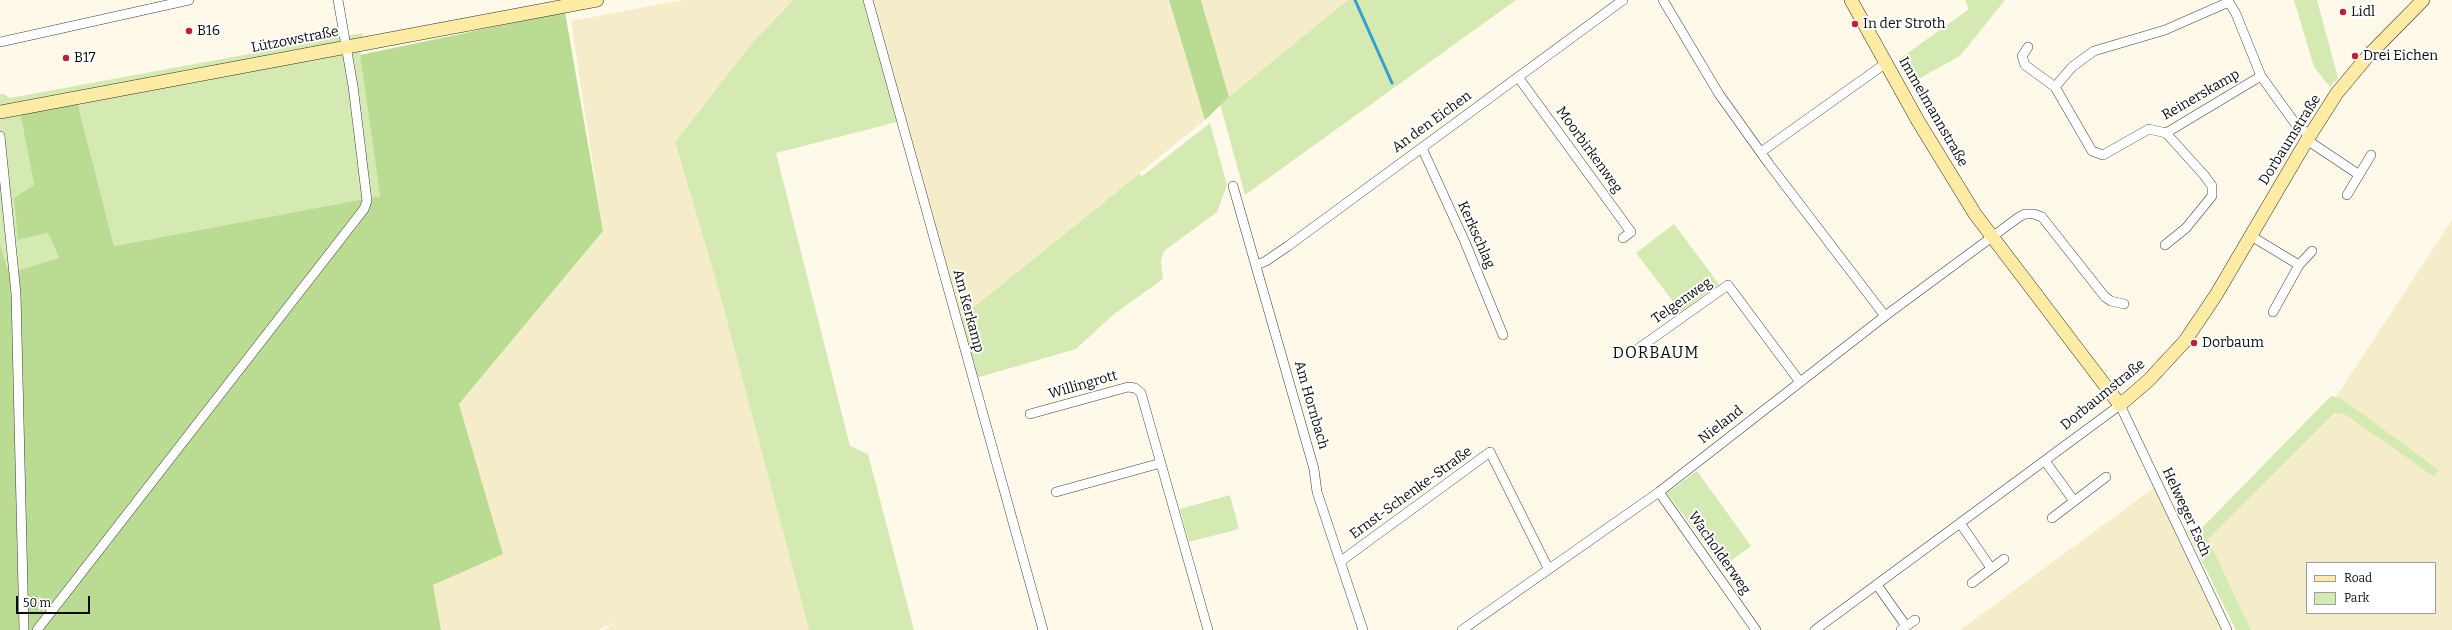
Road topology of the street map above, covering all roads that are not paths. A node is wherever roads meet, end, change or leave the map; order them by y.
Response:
1 (189, 0) edge
2 (338, 0) edge
3 (597, 0) edge
4 (868, 0) edge
5 (1623, 0) edge
6 (1663, 0) edge
7 (1851, 0) edge
8 (2423, 0) edge
9 (2228, 1) edge
10 (0, 42) edge
11 (347, 46) junction
12 (2028, 47) dead end
13 (1886, 63) junction
14 (2261, 76) junction
15 (1518, 77) junction
16 (2055, 87) junction
17 (0, 112) edge
18 (2166, 133) junction
19 (0, 136) edge
20 (2308, 137) junction
21 (1422, 148) junction
22 (1761, 152) junction
23 (2370, 155) dead end
24 (2358, 174) junction
25 (1233, 186) dead end
26 (2347, 195) dead end
27 (2251, 236) junction
28 (1993, 237) junction
29 (1624, 238) dead end
30 (2165, 245) dead end
31 (2312, 251) dead end
32 (1257, 265) junction
33 (2299, 265) junction
34 (2124, 304) dead end
35 (2273, 312) dead end
36 (1885, 316) junction
37 (1503, 335) dead end
38 (1632, 353) dead end
39 (1800, 382) junction
40 (2120, 405) junction
41 (1030, 414) dead end
42 (2045, 461) junction
43 (1161, 463) junction
44 (2106, 477) dead end
45 (1056, 492) dead end
46 (1659, 492) junction
47 (2074, 501) junction
48 (2052, 518) dead end
49 (1960, 524) junction
50 (2004, 559) dead end
51 (1341, 562) junction
52 (1548, 568) junction
53 (1991, 568) junction
54 (1972, 583) dead end
55 (1877, 585) junction
56 (1915, 620) dead end
57 (1904, 628) edge
58 (24, 630) edge
59 (37, 630) edge
60 (1043, 630) edge
61 (1208, 630) edge
62 (1364, 630) edge
63 (1462, 630) edge
64 (1756, 630) edge
65 (1816, 630) edge
66 (2227, 630) edge

1 - 10 street
2 - 11 street
3 - 11 street, Lützowstraße
4 - 60 street, Am Kerkamp
5 - 15 street, An den Eichen
6 - 22 street
7 - 13 street, Immelmannstraße
8 - 20 street, Dorbaumstraße
9 - 14 street, Reinerskamp
9 - 16 street, Reinerskamp
11 - 17 street, Lützowstraße
11 - 59 street
12 - 16 street, Reinerskamp
13 - 22 street
13 - 28 street, Immelmannstraße
14 - 18 street, Reinerskamp
14 - 20 street, Reinerskamp
15 - 21 street, An den Eichen
15 - 29 street, Moorbirkenweg
16 - 18 street, Reinerskamp
18 - 30 street
19 - 58 street
20 - 24 street, Reinerskamp
20 - 27 street, Dorbaumstraße
21 - 32 street, An den Eichen
21 - 37 street, Kerkschlag
22 - 36 street
23 - 24 street
24 - 26 street
25 - 32 street, Am Hornbach
27 - 33 street
27 - 40 street, Dorbaumstraße
28 - 34 street
28 - 36 street, Nieland
28 - 40 street, Immelmannstraße
31 - 33 street
32 - 51 street, Am Hornbach
33 - 35 street
36 - 39 street, Nieland
38 - 39 street, Telgenweg
39 - 46 street, Nieland
40 - 42 street, Dorbaumstraße
40 - 66 street, Helweger Esch
41 - 43 street, Willingrott
42 - 47 street
42 - 49 street, Dorbaumstraße
43 - 45 street
43 - 61 street, Willingrott
44 - 47 street
46 - 52 street, Nieland
46 - 64 street, Wacholderweg
47 - 48 street
49 - 53 street
49 - 55 street, Dorbaumstraße
50 - 53 street
51 - 52 street, Ernst-Schenke-Straße
51 - 62 street, Am Hornbach
52 - 63 street, Nieland
53 - 54 street
55 - 57 street
55 - 65 street, Dorbaumstraße
56 - 57 street

